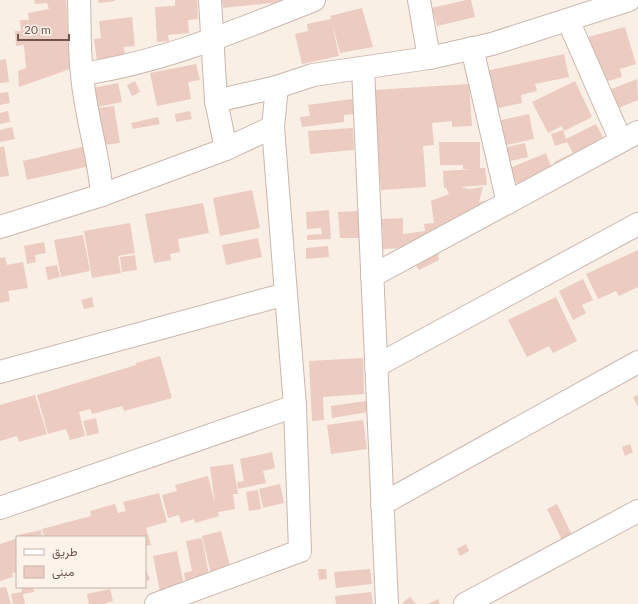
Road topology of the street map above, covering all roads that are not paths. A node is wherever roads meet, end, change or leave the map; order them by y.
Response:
1 (79, 0) edge
2 (210, 0) edge
3 (314, 0) edge
4 (419, 0) edge
5 (629, 0) edge
6 (638, 0) edge
7 (638, 11) edge
8 (568, 20) junction
9 (213, 40) junction
10 (472, 48) junction
11 (429, 58) junction
12 (363, 68) junction
13 (82, 74) junction
14 (278, 87) junction
15 (216, 101) junction
16 (273, 127) junction
17 (629, 137) edge
18 (226, 149) junction
19 (102, 195) junction
20 (508, 203) junction
21 (638, 224) edge
22 (0, 227) edge
23 (372, 276) junction
24 (286, 294) junction
25 (638, 362) edge
26 (376, 366) junction
27 (0, 372) edge
28 (295, 406) junction
29 (382, 504) junction
30 (0, 508) edge
31 (638, 511) edge
32 (156, 604) edge
33 (387, 604) edge
34 (466, 604) edge

1 - 13 street
2 - 9 street
3 - 9 street
4 - 11 street
5 - 8 street
6 - 7 street
8 - 10 street
8 - 17 street
9 - 13 street
9 - 15 street
10 - 11 street
10 - 20 street
11 - 12 street
12 - 14 street
12 - 23 street
13 - 19 street
14 - 15 street
14 - 16 street
15 - 18 street
16 - 18 street
16 - 24 street
17 - 20 street
18 - 19 street
19 - 22 street
20 - 23 street
21 - 26 street
23 - 26 street
24 - 27 street
24 - 28 street
25 - 29 street
26 - 29 street
28 - 30 street
28 - 32 street
29 - 33 street
31 - 34 street

